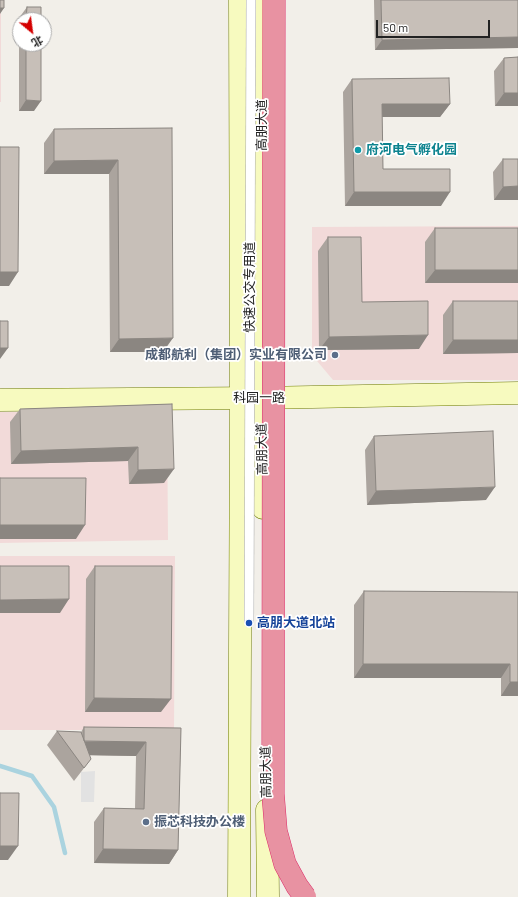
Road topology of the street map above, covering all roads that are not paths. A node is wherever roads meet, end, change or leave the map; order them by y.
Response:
1 (240, 0) edge
2 (251, 0) edge
3 (262, 0) edge
4 (274, 0) edge
5 (518, 393) edge
6 (251, 398) junction
7 (0, 400) edge
8 (249, 623) dead end
9 (239, 897) edge
10 (268, 897) edge
11 (305, 897) edge

1 - 6 main road, 高朋大道
2 - 8 lane, 快速公交专用道, bridge
3 - 6 main road, 高朋大道
4 - 11 highway, bridge
5 - 6 main road, 科园一路
6 - 7 main road, 科园一路
6 - 9 main road, 高朋大道
6 - 10 main road, 高朋大道

